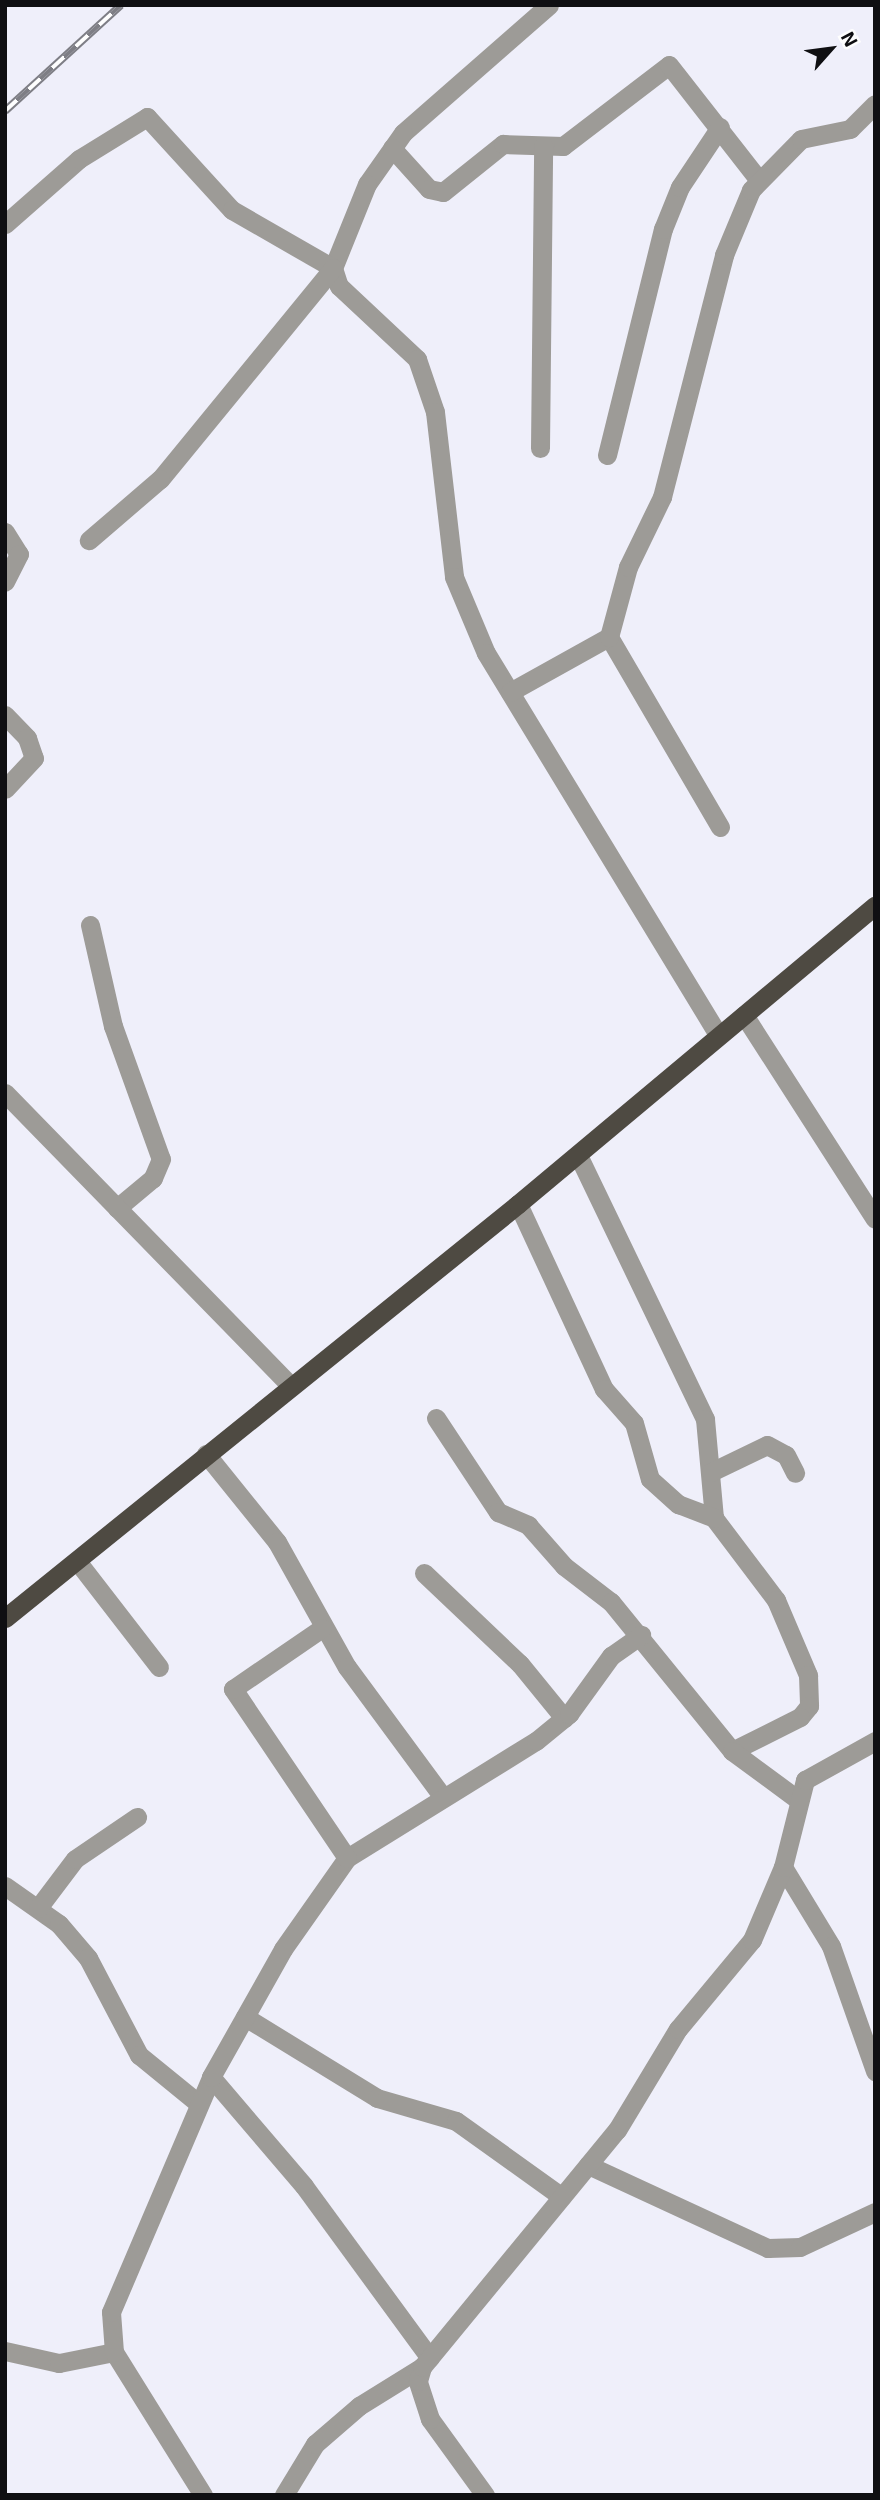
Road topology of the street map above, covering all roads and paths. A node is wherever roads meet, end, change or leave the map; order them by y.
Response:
1 (549, 5) edge
2 (875, 104) edge
3 (720, 127) junction
4 (543, 146) junction
5 (393, 148) junction
6 (759, 180) junction
7 (5, 223) edge
8 (332, 268) junction
9 (540, 449) dead end
10 (607, 455) dead end
11 (5, 532) edge
12 (89, 540) dead end
13 (5, 582) edge
14 (610, 637) junction
15 (510, 692) junction
16 (5, 715) edge
17 (5, 789) edge
18 (720, 827) dead end
19 (875, 906) edge
20 (90, 925) dead end
21 (744, 1015) junction
22 (719, 1035) junction
23 (5, 1093) edge
24 (578, 1155) junction
25 (518, 1205) junction
26 (117, 1208) junction
27 (875, 1219) edge
28 (289, 1384) junction
29 (436, 1418) dead end
30 (206, 1454) junction
31 (711, 1472) junction
32 (794, 1474) dead end
33 (713, 1518) junction
34 (77, 1561) junction
35 (424, 1573) dead end
36 (5, 1618) edge
37 (322, 1628) junction
38 (641, 1635) junction
39 (159, 1667) dead end
40 (564, 1718) junction
41 (875, 1741) edge
42 (732, 1751) junction
43 (443, 1797) junction
44 (797, 1799) junction
45 (137, 1817) dead end
46 (347, 1858) junction
47 (783, 1867) junction
48 (5, 1886) edge
49 (38, 1908) junction
50 (244, 2017) junction
51 (875, 2071) edge
52 (211, 2077) junction
53 (199, 2104) junction
54 (588, 2165) junction
55 (562, 2197) junction
56 (875, 2213) edge
57 (5, 2351) edge
58 (114, 2352) junction
59 (426, 2362) junction
60 (203, 2495) edge
61 (284, 2495) edge
62 (485, 2495) edge

1 - 5 street
2 - 6 street
3 - 4 street
3 - 6 street
3 - 10 street
4 - 5 street
4 - 9 street
5 - 8 street
6 - 14 street
7 - 8 street
8 - 12 street
8 - 15 street
11 - 13 street
14 - 15 street
14 - 18 street
15 - 22 street
16 - 17 street
19 - 21 highway
20 - 26 street
21 - 22 highway
21 - 27 street
22 - 24 highway
23 - 26 street
24 - 25 highway
24 - 31 street
25 - 28 highway
25 - 33 street
26 - 28 street
28 - 30 highway
29 - 38 street
30 - 34 highway
30 - 37 street
31 - 32 street
31 - 33 street
33 - 42 street
34 - 36 highway
34 - 39 street
35 - 40 street
37 - 43 street
37 - 46 street
38 - 40 street
38 - 42 street
40 - 43 street
41 - 44 street
42 - 44 street
43 - 46 street
44 - 47 street
45 - 49 street
46 - 50 street
47 - 51 street
47 - 54 street
48 - 49 street
49 - 53 street
50 - 52 street
50 - 55 street
52 - 53 street
52 - 59 street
53 - 58 street
54 - 55 street
54 - 56 street
55 - 59 street
57 - 58 street
58 - 60 street
59 - 61 street
59 - 62 street

